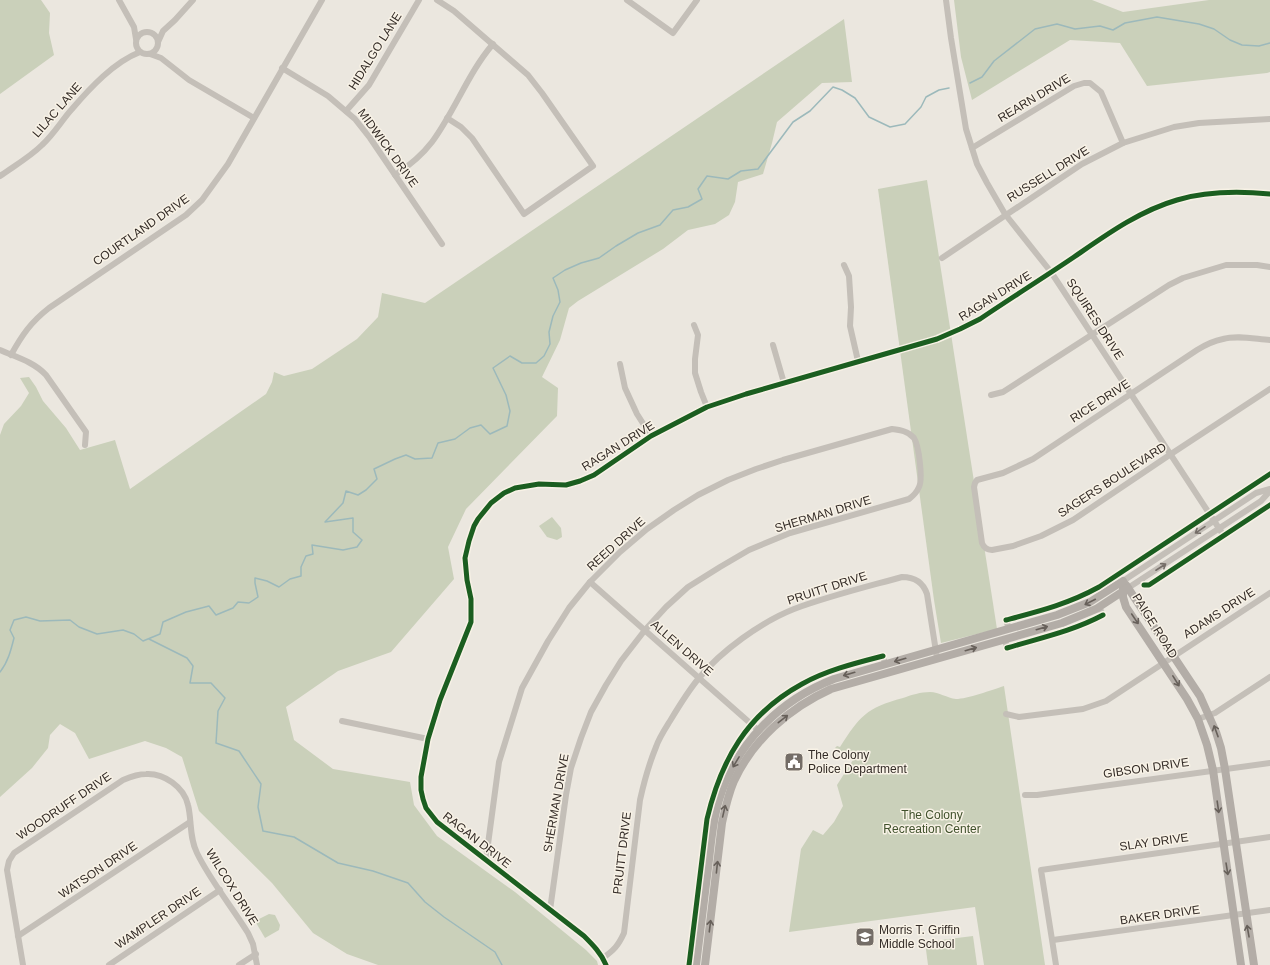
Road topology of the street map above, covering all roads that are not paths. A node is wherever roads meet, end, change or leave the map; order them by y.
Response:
1 (119, 0) edge
2 (193, 0) edge
3 (322, 0) edge
4 (419, 0) edge
5 (437, 0) edge
6 (627, 0) edge
7 (697, 0) edge
8 (946, 0) edge
9 (134, 27) junction
10 (163, 31) junction
11 (143, 32) junction
12 (153, 34) junction
13 (158, 42) junction
14 (136, 43) junction
15 (493, 44) junction
16 (156, 49) junction
17 (140, 52) junction
18 (150, 54) junction
19 (129, 56) junction
20 (161, 58) junction
21 (282, 68) junction
22 (346, 111) junction
23 (254, 118) junction
24 (447, 118) junction
25 (1270, 119) edge
26 (1123, 143) junction
27 (972, 148) junction
28 (395, 175) junction
29 (0, 176) edge
30 (1270, 194) edge
31 (1005, 214) junction
32 (442, 244) dead end
33 (942, 258) dead end
34 (844, 265) dead end
35 (1270, 267) edge
36 (1052, 272) junction
37 (694, 325) dead end
38 (1092, 334) junction
39 (1270, 340) edge
40 (773, 345) dead end
41 (0, 350) edge
42 (11, 355) junction
43 (858, 361) junction
44 (620, 364) dead end
45 (784, 383) junction
46 (1270, 389) edge
47 (1131, 394) junction
48 (991, 395) dead end
49 (707, 407) junction
50 (651, 436) junction
51 (85, 445) dead end
52 (1171, 454) junction
53 (919, 460) joint
54 (1270, 474) edge
55 (1270, 490) edge
56 (1270, 505) edge
57 (1210, 513) junction
58 (978, 516) joint
59 (1214, 520) junction
60 (1220, 528) junction
61 (1224, 536) junction
62 (1141, 580) junction
63 (590, 582) junction
64 (1124, 588) junction
65 (1270, 593) edge
66 (1108, 602) junction
67 (1126, 607) junction
68 (1009, 629) junction
69 (645, 630) junction
70 (937, 654) junction
71 (1174, 656) junction
72 (1164, 663) junction
73 (885, 664) junction
74 (1270, 677) edge
75 (699, 678) junction
76 (1006, 714) dead end
77 (1209, 716) junction
78 (1198, 719) junction
79 (342, 721) dead end
80 (752, 724) junction
81 (758, 730) junction
82 (764, 737) junction
83 (428, 739) junction
84 (1270, 763) edge
85 (1225, 769) junction
86 (1213, 770) junction
87 (146, 774) joint
88 (1025, 795) dead end
89 (190, 822) junction
90 (1270, 837) edge
91 (1235, 842) junction
92 (1223, 843) junction
93 (486, 859) junction
94 (220, 890) junction
95 (550, 910) junction
96 (1270, 910) edge
97 (1245, 914) junction
98 (1234, 916) junction
99 (18, 936) junction
100 (1053, 940) junction
101 (256, 954) junction
102 (603, 958) junction
103 (23, 965) edge
104 (108, 965) edge
105 (239, 965) edge
106 (257, 965) edge
107 (606, 965) edge
108 (689, 965) edge
109 (696, 965) edge
110 (705, 965) edge
111 (1056, 965) edge
112 (1241, 965) edge
113 (1254, 965) edge

1 - 9 street
2 - 10 street
3 - 21 street, COURTLAND DRIVE
4 - 22 street, HIDALGO LANE
5 - 15 street
6 - 7 street
8 - 27 street, SQUIRES DRIVE
9 - 11 street
9 - 14 street
10 - 12 street
10 - 13 street
11 - 12 street
11 - 14 street
12 - 13 street
13 - 16 street
14 - 17 street
14 - 19 street, LILAC LANE
15 - 24 street
15 - 24 street
16 - 18 street
16 - 20 street
17 - 18 street
17 - 19 street, LILAC LANE
18 - 20 street
19 - 29 street, LILAC LANE
20 - 23 street
21 - 22 street, MIDWICK DRIVE
21 - 23 street, COURTLAND DRIVE
22 - 28 street, MIDWICK DRIVE
23 - 42 street, COURTLAND DRIVE
24 - 28 street
25 - 26 street, RUSSELL DRIVE
26 - 27 street, REARN DRIVE
26 - 31 street, RUSSELL DRIVE
27 - 31 street, SQUIRES DRIVE
28 - 32 street, MIDWICK DRIVE
30 - 36 street, RAGAN DRIVE
31 - 33 street, RUSSELL DRIVE
31 - 36 street, SQUIRES DRIVE
34 - 43 street
35 - 38 street
36 - 38 street, SQUIRES DRIVE
36 - 43 street, RAGAN DRIVE
37 - 49 street
38 - 47 street, SQUIRES DRIVE
38 - 48 street
39 - 47 street, RICE DRIVE
40 - 45 street
41 - 42 street
42 - 51 street
43 - 45 street, RAGAN DRIVE
44 - 50 street
45 - 49 street, RAGAN DRIVE
46 - 52 street, SAGERS BOULEVARD
47 - 52 street, SQUIRES DRIVE
47 - 58 street, RICE DRIVE
49 - 50 street, RAGAN DRIVE
50 - 83 street, RAGAN DRIVE
52 - 57 street, SQUIRES DRIVE
52 - 58 street, SAGERS BOULEVARD
53 - 63 street, REED DRIVE
53 - 69 street, SHERMAN DRIVE
54 - 57 street
55 - 59 street
55 - 60 street
56 - 61 street
57 - 59 street, SQUIRES DRIVE
57 - 68 street
59 - 60 street, SQUIRES DRIVE
59 -> 64 street
60 - 61 street, SQUIRES DRIVE
62 -> 60 street
61 - 62 street
62 - 64 street
63 - 69 street, ALLEN DRIVE
63 - 93 street, REED DRIVE
64 - 66 main road
64 - 67 main road, PAIGE ROAD
64 -> 68 main road
64 - 71 main road, PAIGE ROAD
65 - 71 street, ADAMS DRIVE
66 - 67 main road
70 -> 66 main road
67 -> 72 main road, PAIGE ROAD
68 - 70 main road
69 - 75 street, ALLEN DRIVE
69 - 95 street, SHERMAN DRIVE
70 -> 73 main road
70 - 75 street, PRUITT DRIVE
82 -> 70 main road
71 - 72 street, ADAMS DRIVE
71 - 77 main road, PAIGE ROAD
72 - 76 street, ADAMS DRIVE
72 -> 78 main road, PAIGE ROAD
73 - 80 street
73 -> 81 main road
74 - 77 street
75 - 80 street, ALLEN DRIVE
75 - 102 street, PRUITT DRIVE
77 - 78 street
85 -> 77 main road, PAIGE ROAD
78 - 86 main road, PAIGE ROAD
79 - 83 street
80 - 81 street, ALLEN DRIVE
80 - 108 street
81 - 82 main road
81 -> 109 main road
110 -> 82 main road
83 - 93 street, RAGAN DRIVE
84 - 85 street, GIBSON DRIVE
85 - 86 street, GIBSON DRIVE
85 - 91 main road, PAIGE ROAD
86 - 88 street, GIBSON DRIVE
86 -> 92 main road, PAIGE ROAD
87 - 89 street, WILCOX DRIVE
87 - 99 street, WOODRUFF DRIVE
89 - 94 street, WILCOX DRIVE
89 - 99 street, WATSON DRIVE
90 - 91 street, SLAY DRIVE
91 - 92 street, SLAY DRIVE
91 - 97 main road, PAIGE ROAD
92 -> 98 main road, PAIGE ROAD
92 - 100 street, SLAY DRIVE
93 - 95 street, RAGAN DRIVE
94 - 101 street, WILCOX DRIVE
94 - 104 street, WAMPLER DRIVE
95 - 102 street, RAGAN DRIVE
96 - 97 street, BAKER DRIVE
97 - 98 street, BAKER DRIVE
113 -> 97 main road, PAIGE ROAD
98 - 100 street, BAKER DRIVE
98 - 112 main road, PAIGE ROAD
99 - 103 street, WOODRUFF DRIVE
100 - 111 street
101 - 105 street
101 - 106 street, WILCOX DRIVE
102 - 107 street, RAGAN DRIVE

